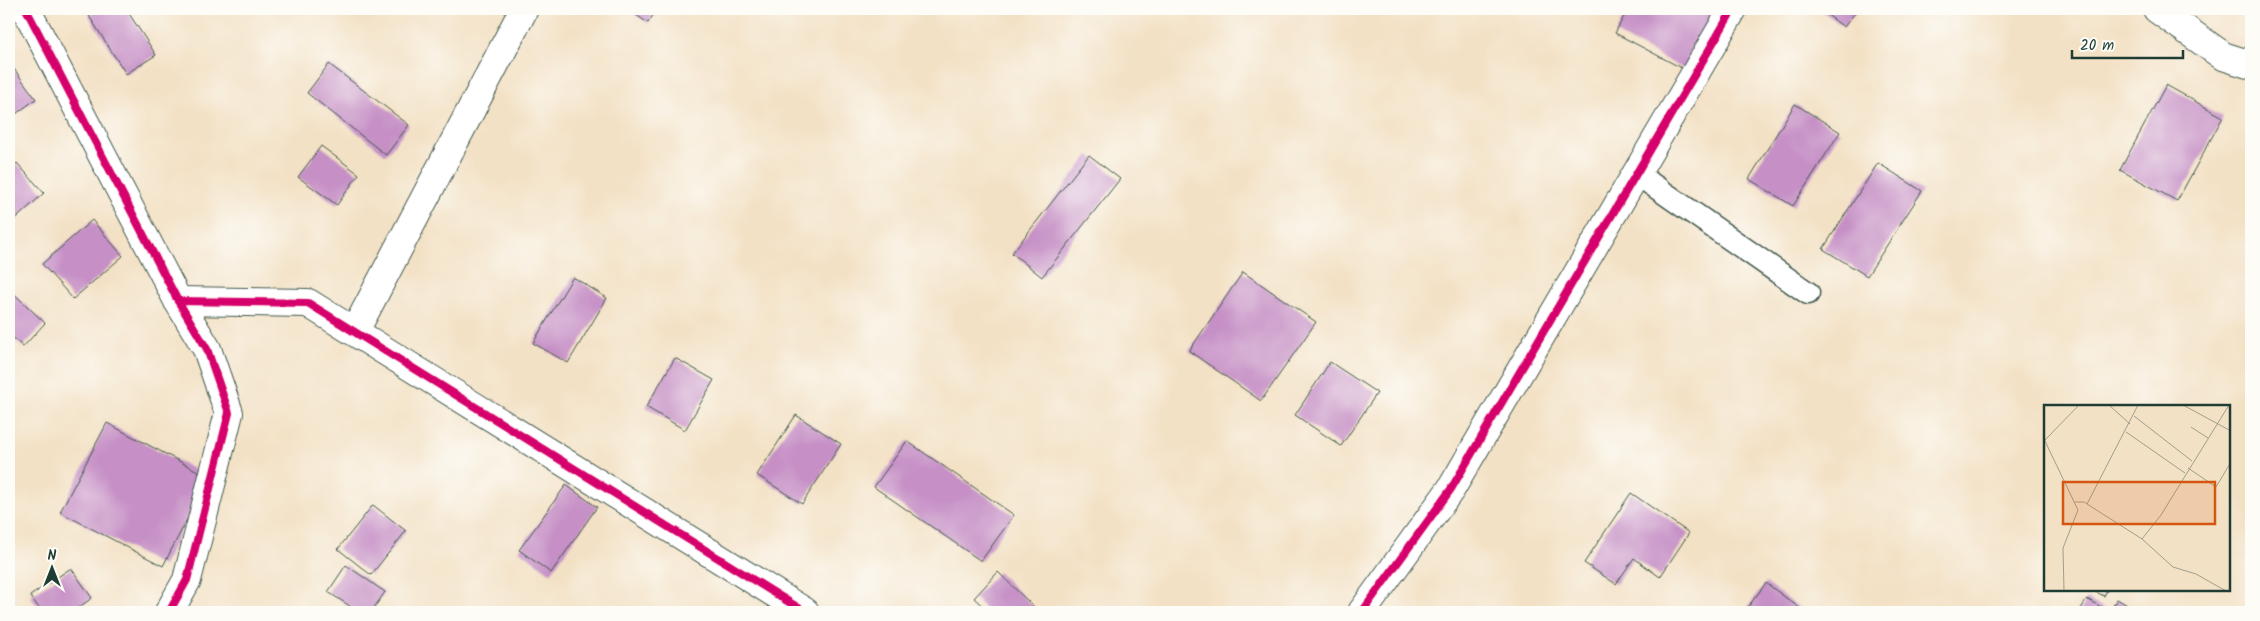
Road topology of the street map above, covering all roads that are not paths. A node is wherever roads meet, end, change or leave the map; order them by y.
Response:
1 (26, 9) edge
2 (524, 9) edge
3 (1733, 9) edge
4 (2157, 9) edge
5 (2251, 65) edge
6 (1637, 174) junction
7 (1808, 293) dead end
8 (178, 301) junction
9 (355, 331) junction
10 (169, 612) edge
11 (805, 612) edge
12 (1362, 612) edge

1 - 8 street
2 - 9 street
3 - 6 street
4 - 5 street
6 - 7 lane
6 - 12 street
8 - 9 street
8 - 10 street
9 - 11 street

